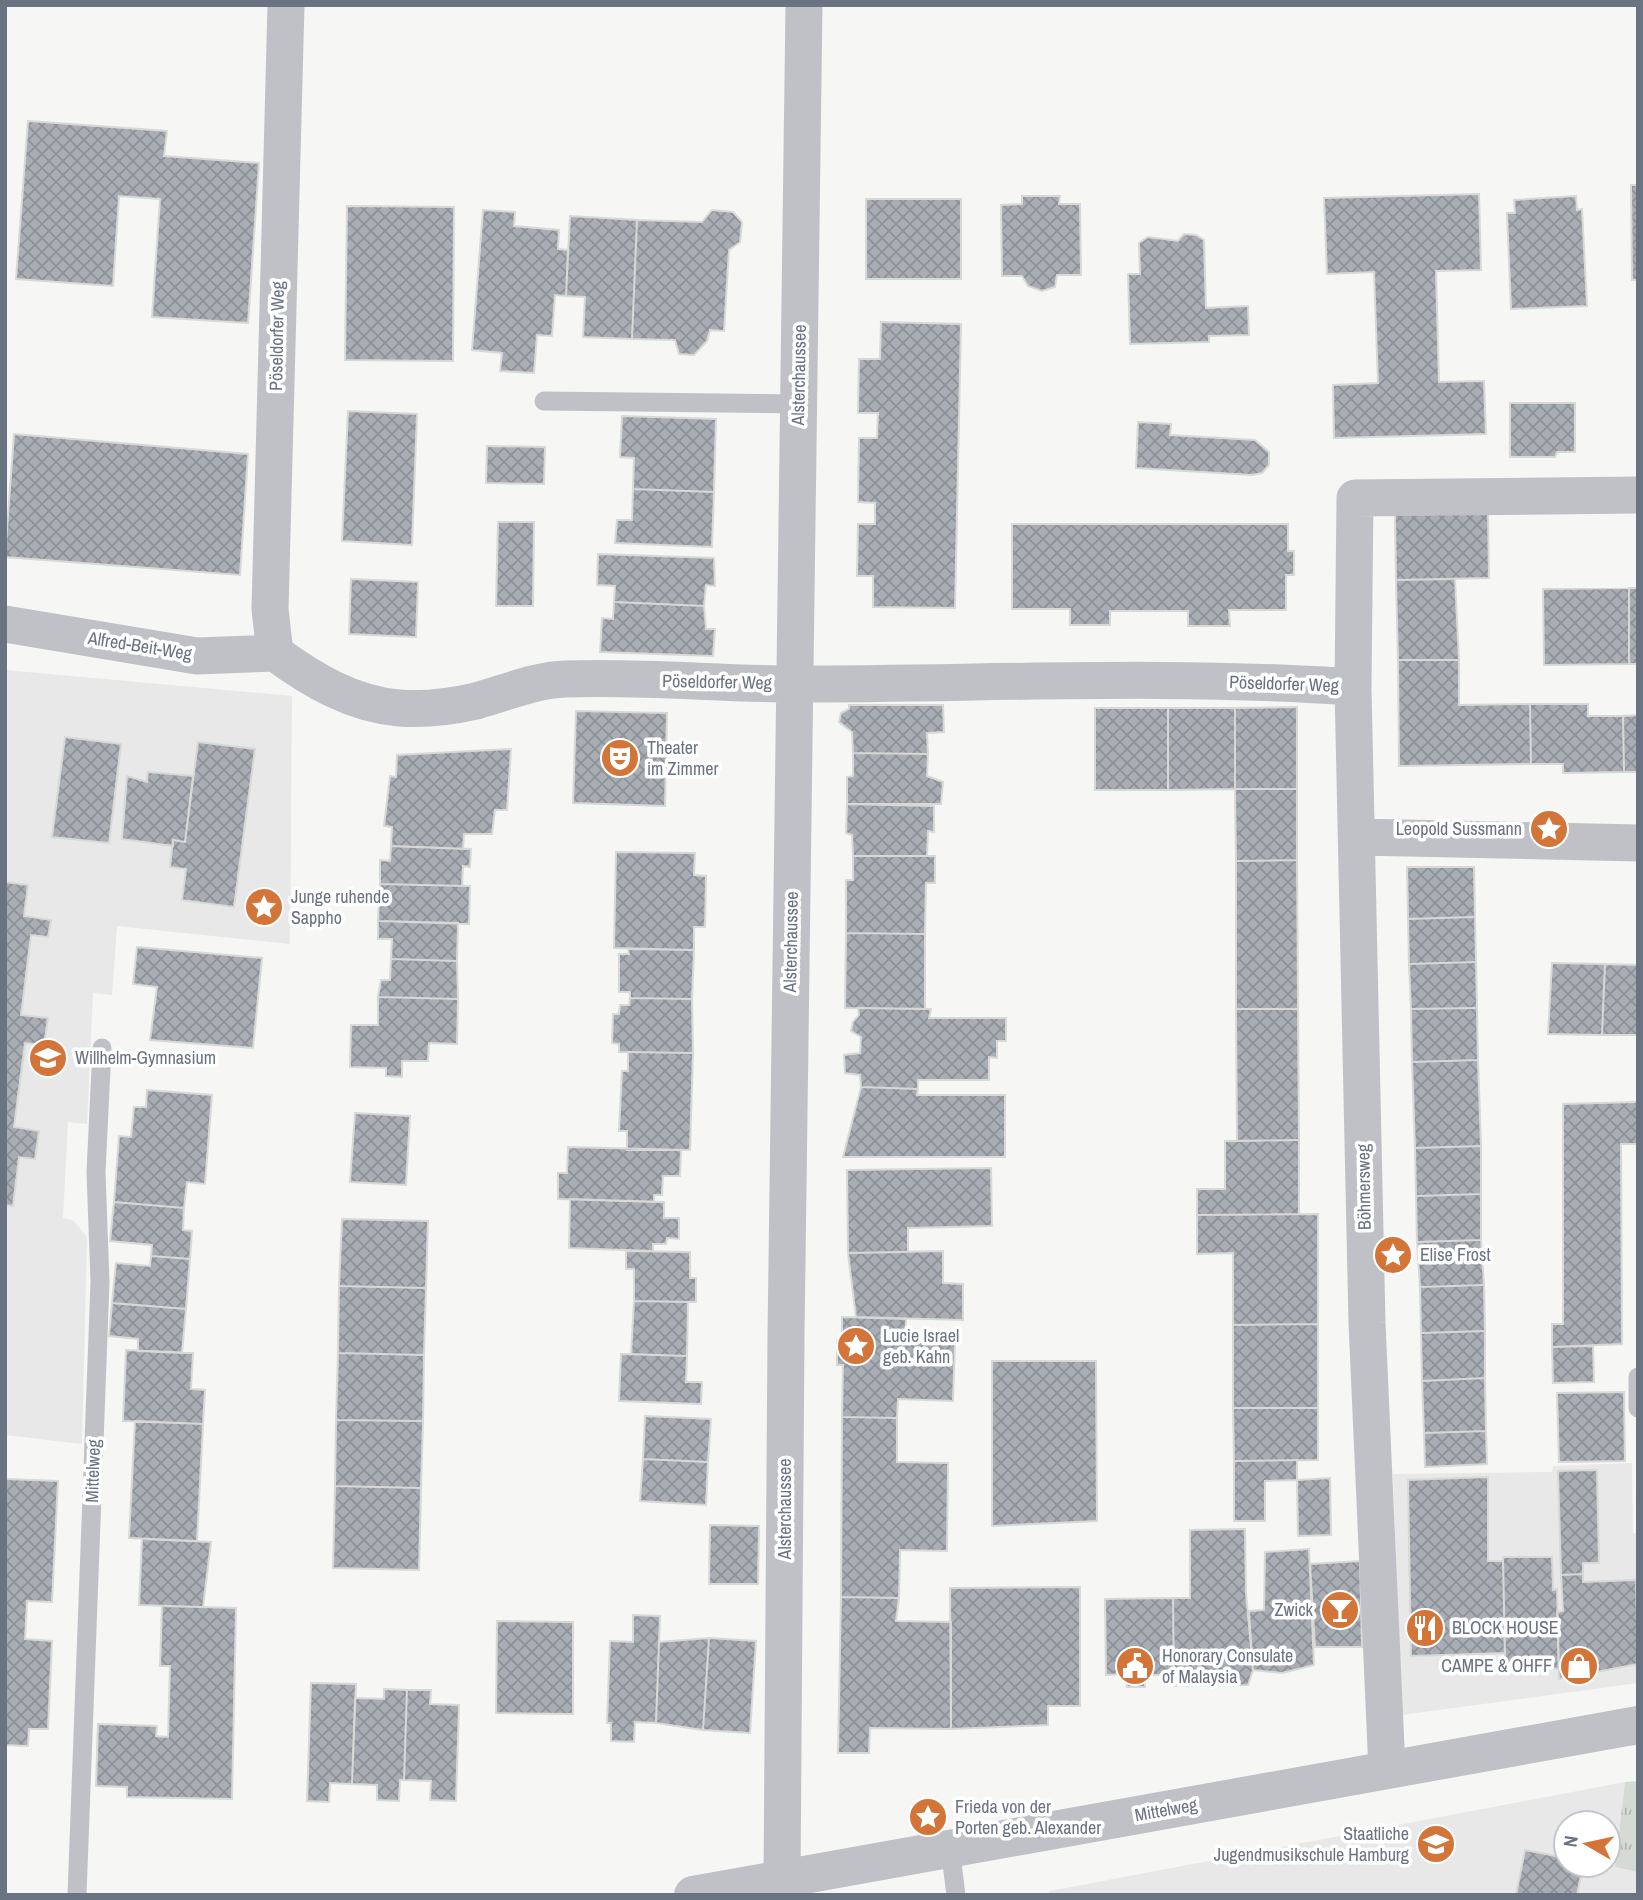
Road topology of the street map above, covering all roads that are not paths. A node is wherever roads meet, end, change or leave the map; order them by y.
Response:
1 (286, 5) edge
2 (804, 5) edge
3 (544, 401) dead end
4 (799, 404) junction
5 (1638, 495) edge
6 (5, 624) edge
7 (275, 653) junction
8 (794, 684) junction
9 (1353, 687) junction
10 (1357, 837) junction
11 (1638, 843) edge
12 (102, 1048) dead end
13 (1638, 1377) edge
14 (1638, 1408) edge
15 (1638, 1725) edge
16 (1387, 1770) junction
17 (950, 1848) junction
18 (783, 1887) edge
19 (76, 1895) edge
20 (693, 1895) edge
21 (956, 1895) edge

1 - 7 street, Pöseldorfer Weg
2 - 4 street, Alsterchaussee
3 - 4 lane
4 - 8 street, Alsterchaussee
5 - 9 street, Pöseldorfer Weg
6 - 7 street, Alfred-Beit-Weg
7 - 8 street, Pöseldorfer Weg
8 - 9 street, Pöseldorfer Weg
8 - 18 street, Alsterchaussee
9 - 10 street, Böhmersweg
10 - 11 street
10 - 16 street, Böhmersweg
12 - 19 lane, Mittelweg
13 - 14 lane
15 - 16 street, Mittelweg
16 - 17 street, Mittelweg
17 - 18 street, Mittelweg
17 - 21 lane
18 - 20 street, Mittelweg

